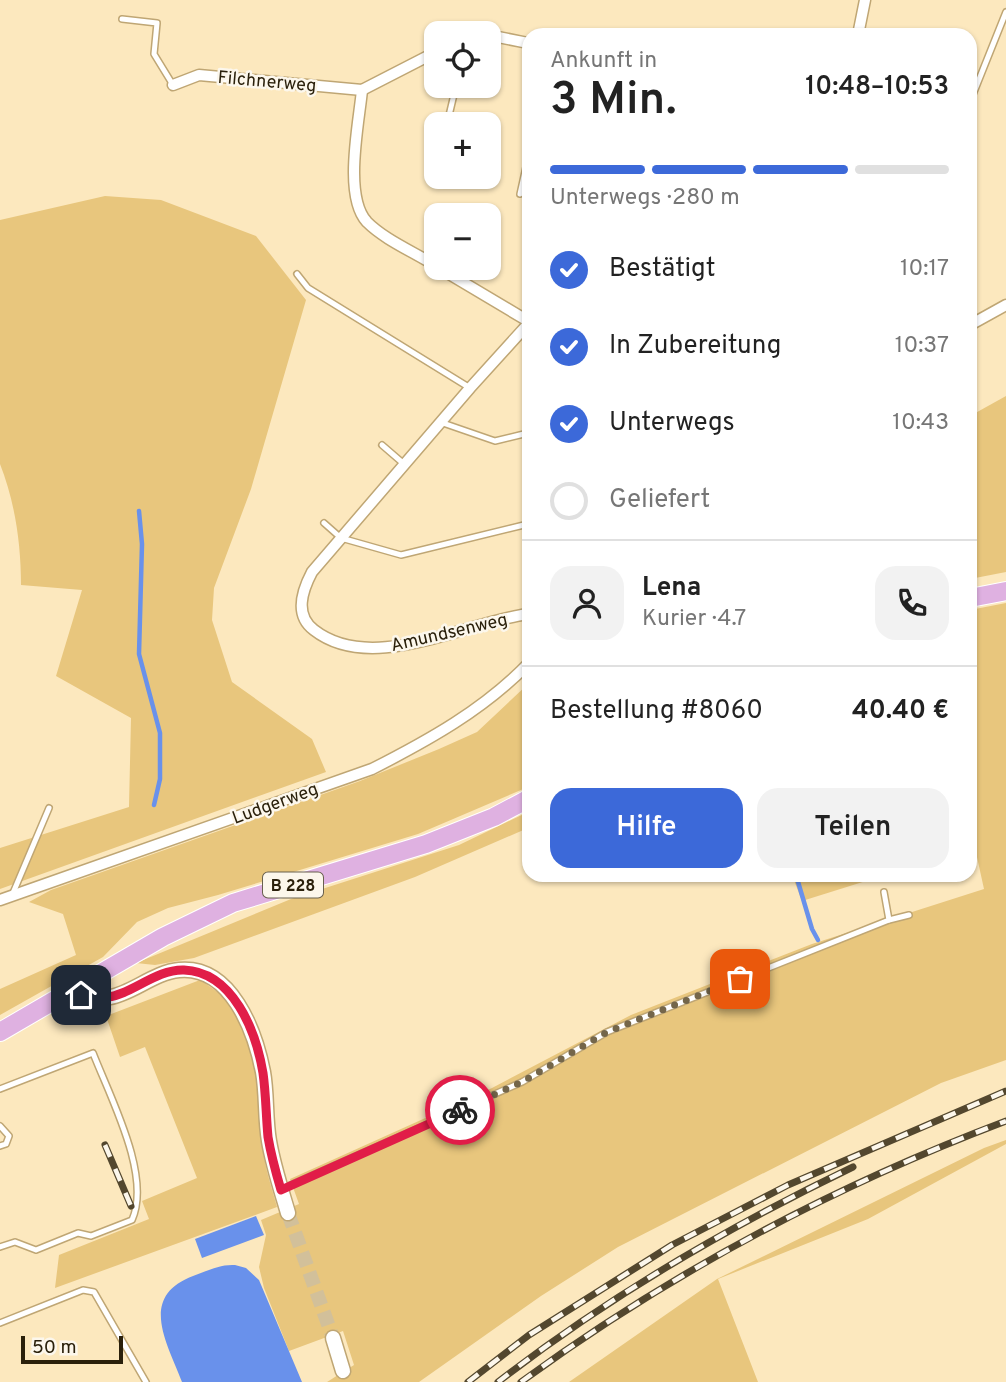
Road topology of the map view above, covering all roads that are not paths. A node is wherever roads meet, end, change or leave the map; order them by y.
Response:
1 (865, 0) edge
2 (1006, 12) edge
3 (122, 19) dead end
4 (859, 28) edge
5 (501, 38) edge
6 (522, 42) edge
7 (424, 58) edge
8 (173, 85) joint
9 (977, 85) edge
10 (362, 90) junction
11 (522, 185) edge
12 (520, 194) dead end
13 (424, 259) edge
14 (296, 274) dead end
15 (459, 280) edge
16 (1006, 304) edge
17 (522, 319) edge
18 (977, 321) edge
19 (522, 330) edge
20 (470, 388) junction
21 (440, 422) junction
22 (522, 434) edge
23 (382, 445) dead end
24 (404, 464) junction
25 (324, 523) dead end
26 (522, 525) edge
27 (341, 538) junction
28 (1006, 591) edge
29 (977, 597) edge
30 (522, 615) edge
31 (522, 669) edge
32 (522, 802) edge
33 (49, 808) dead end
34 (884, 892) dead end
35 (12, 896) junction
36 (0, 900) edge
37 (909, 915) dead end
38 (889, 920) junction
39 (68, 993) junction
40 (0, 1032) edge
41 (0, 1090) edge
42 (0, 1126) edge
43 (0, 1146) edge
44 (281, 1190) junction
45 (288, 1213) tunnel mouth
46 (0, 1247) edge
47 (0, 1323) edge
48 (333, 1338) tunnel mouth
49 (343, 1371) dead end
50 (146, 1382) edge

1 - 4 street
2 - 9 lane
3 - 8 lane
5 - 6 street
7 - 10 street
8 - 10 street, Filchnerweg
10 - 13 street
11 - 12 lane
14 - 20 lane
15 - 17 street
16 - 18 street
19 - 20 street, Amundsenweg
20 - 21 street, Amundsenweg
21 - 22 lane
21 - 24 street, Amundsenweg
23 - 24 lane
24 - 27 street, Amundsenweg
25 - 27 lane
26 - 27 lane
27 - 30 street, Amundsenweg
28 - 29 main road
31 - 35 street, Ludgerweg
32 - 39 main road, B 228
33 - 35 lane
34 - 38 lane
35 - 36 street, Ludgerweg
37 - 38 lane
38 - 44 lane
39 - 40 main road, B 228
39 - 44 street
41 - 46 lane
42 - 43 lane
44 - 45 street
47 - 50 lane
48 - 49 street

